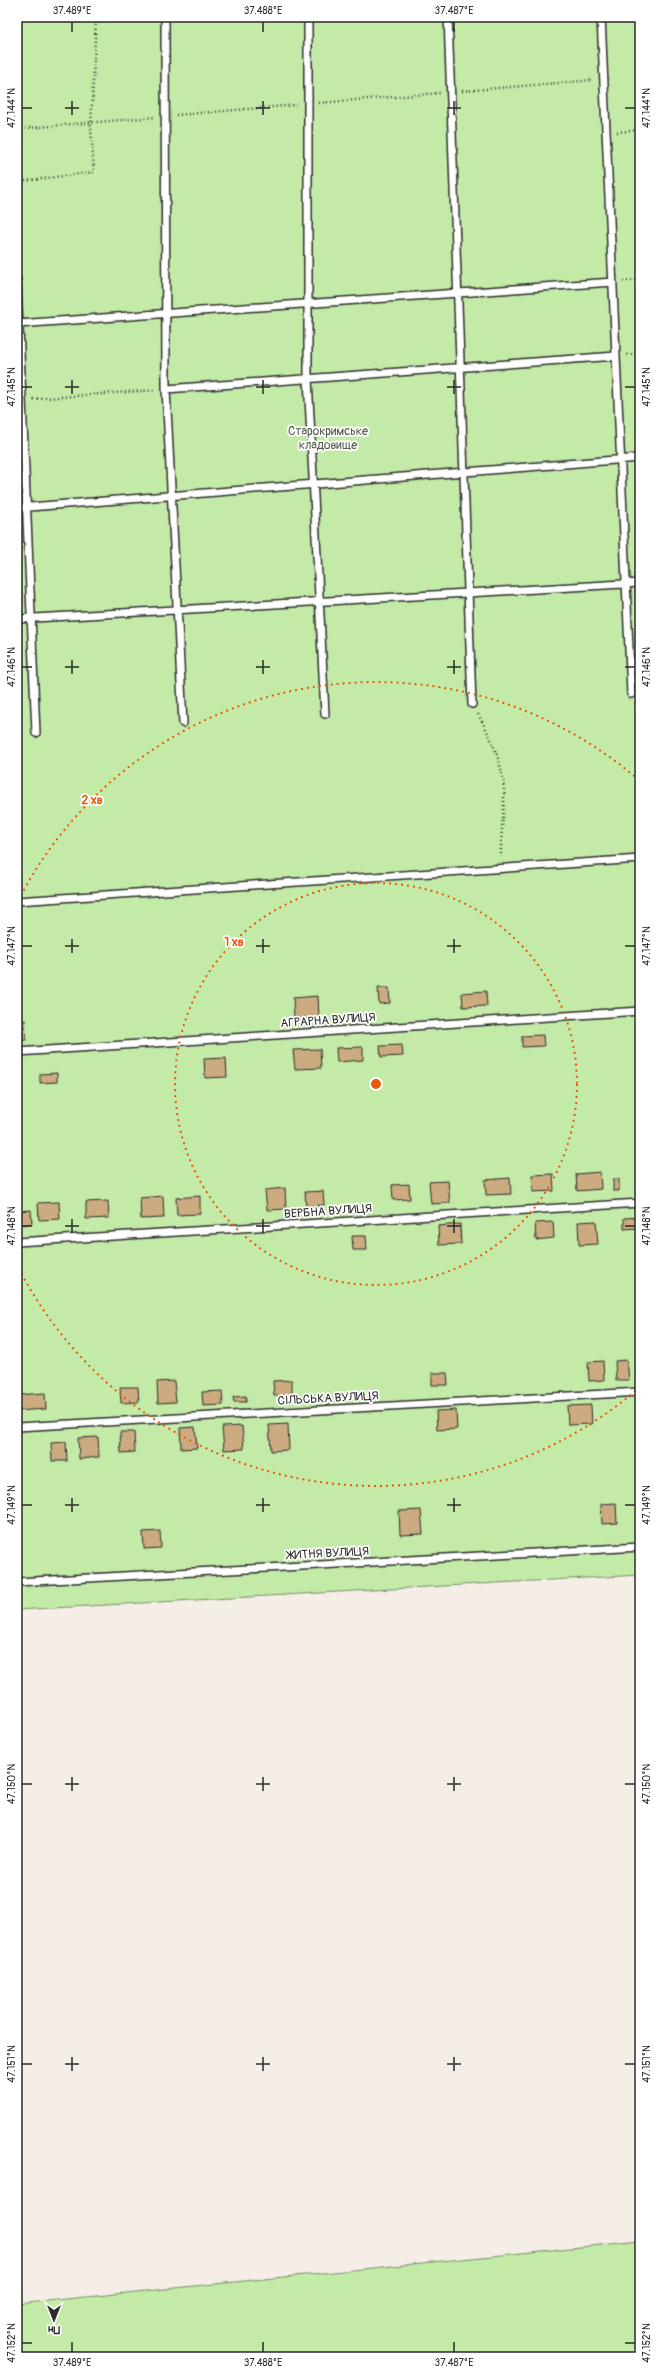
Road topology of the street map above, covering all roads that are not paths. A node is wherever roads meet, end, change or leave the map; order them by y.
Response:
1 (165, 17) edge
2 (308, 17) edge
3 (448, 17) edge
4 (601, 17) edge
5 (17, 280) edge
6 (613, 282) junction
7 (458, 293) junction
8 (308, 304) junction
9 (166, 314) junction
10 (18, 324) edge
11 (616, 356) junction
12 (460, 367) junction
13 (308, 378) junction
14 (166, 390) junction
15 (640, 458) edge
16 (621, 460) junction
17 (464, 472) junction
18 (313, 484) junction
19 (172, 496) junction
20 (17, 508) edge
21 (26, 508) junction
22 (640, 583) edge
23 (627, 584) junction
24 (468, 593) junction
25 (319, 602) junction
26 (177, 610) junction
27 (31, 618) junction
28 (17, 619) edge
29 (631, 694) dead end
30 (472, 704) road end
31 (325, 714) dead end
32 (183, 723) dead end
33 (36, 733) dead end
34 (640, 860) edge
35 (17, 902) edge
36 (640, 1011) edge
37 (17, 1052) edge
38 (640, 1202) edge
39 (17, 1242) edge
40 (640, 1392) edge
41 (17, 1427) edge
42 (640, 1547) edge
43 (17, 1582) edge

1 - 9 lane
2 - 8 lane
3 - 7 lane
4 - 6 lane
5 - 10 lane
6 - 7 lane
6 - 11 lane
7 - 8 lane
7 - 12 lane
8 - 9 lane
8 - 13 lane
9 - 10 lane
9 - 14 lane
10 - 21 lane
11 - 12 lane
11 - 16 lane
12 - 13 lane
12 - 17 lane
13 - 14 lane
13 - 18 lane
14 - 19 lane
15 - 16 lane
16 - 17 lane
16 - 23 lane
17 - 18 lane
17 - 24 lane
18 - 19 lane
18 - 25 lane
19 - 21 lane
19 - 26 lane
20 - 21 lane
21 - 27 lane
22 - 23 lane
23 - 24 lane
23 - 29 lane
24 - 25 lane
24 - 30 lane
25 - 26 lane
25 - 31 lane
26 - 27 lane
26 - 32 lane
27 - 28 lane
27 - 33 lane
34 - 35 lane
36 - 37 lane, АГРАРНА ВУЛИЦЯ
38 - 39 lane, ВЕРБНА ВУЛИЦЯ
40 - 41 lane, СІЛЬСЬКА ВУЛИЦЯ
42 - 43 lane, ЖИТНЯ ВУЛИЦЯ

